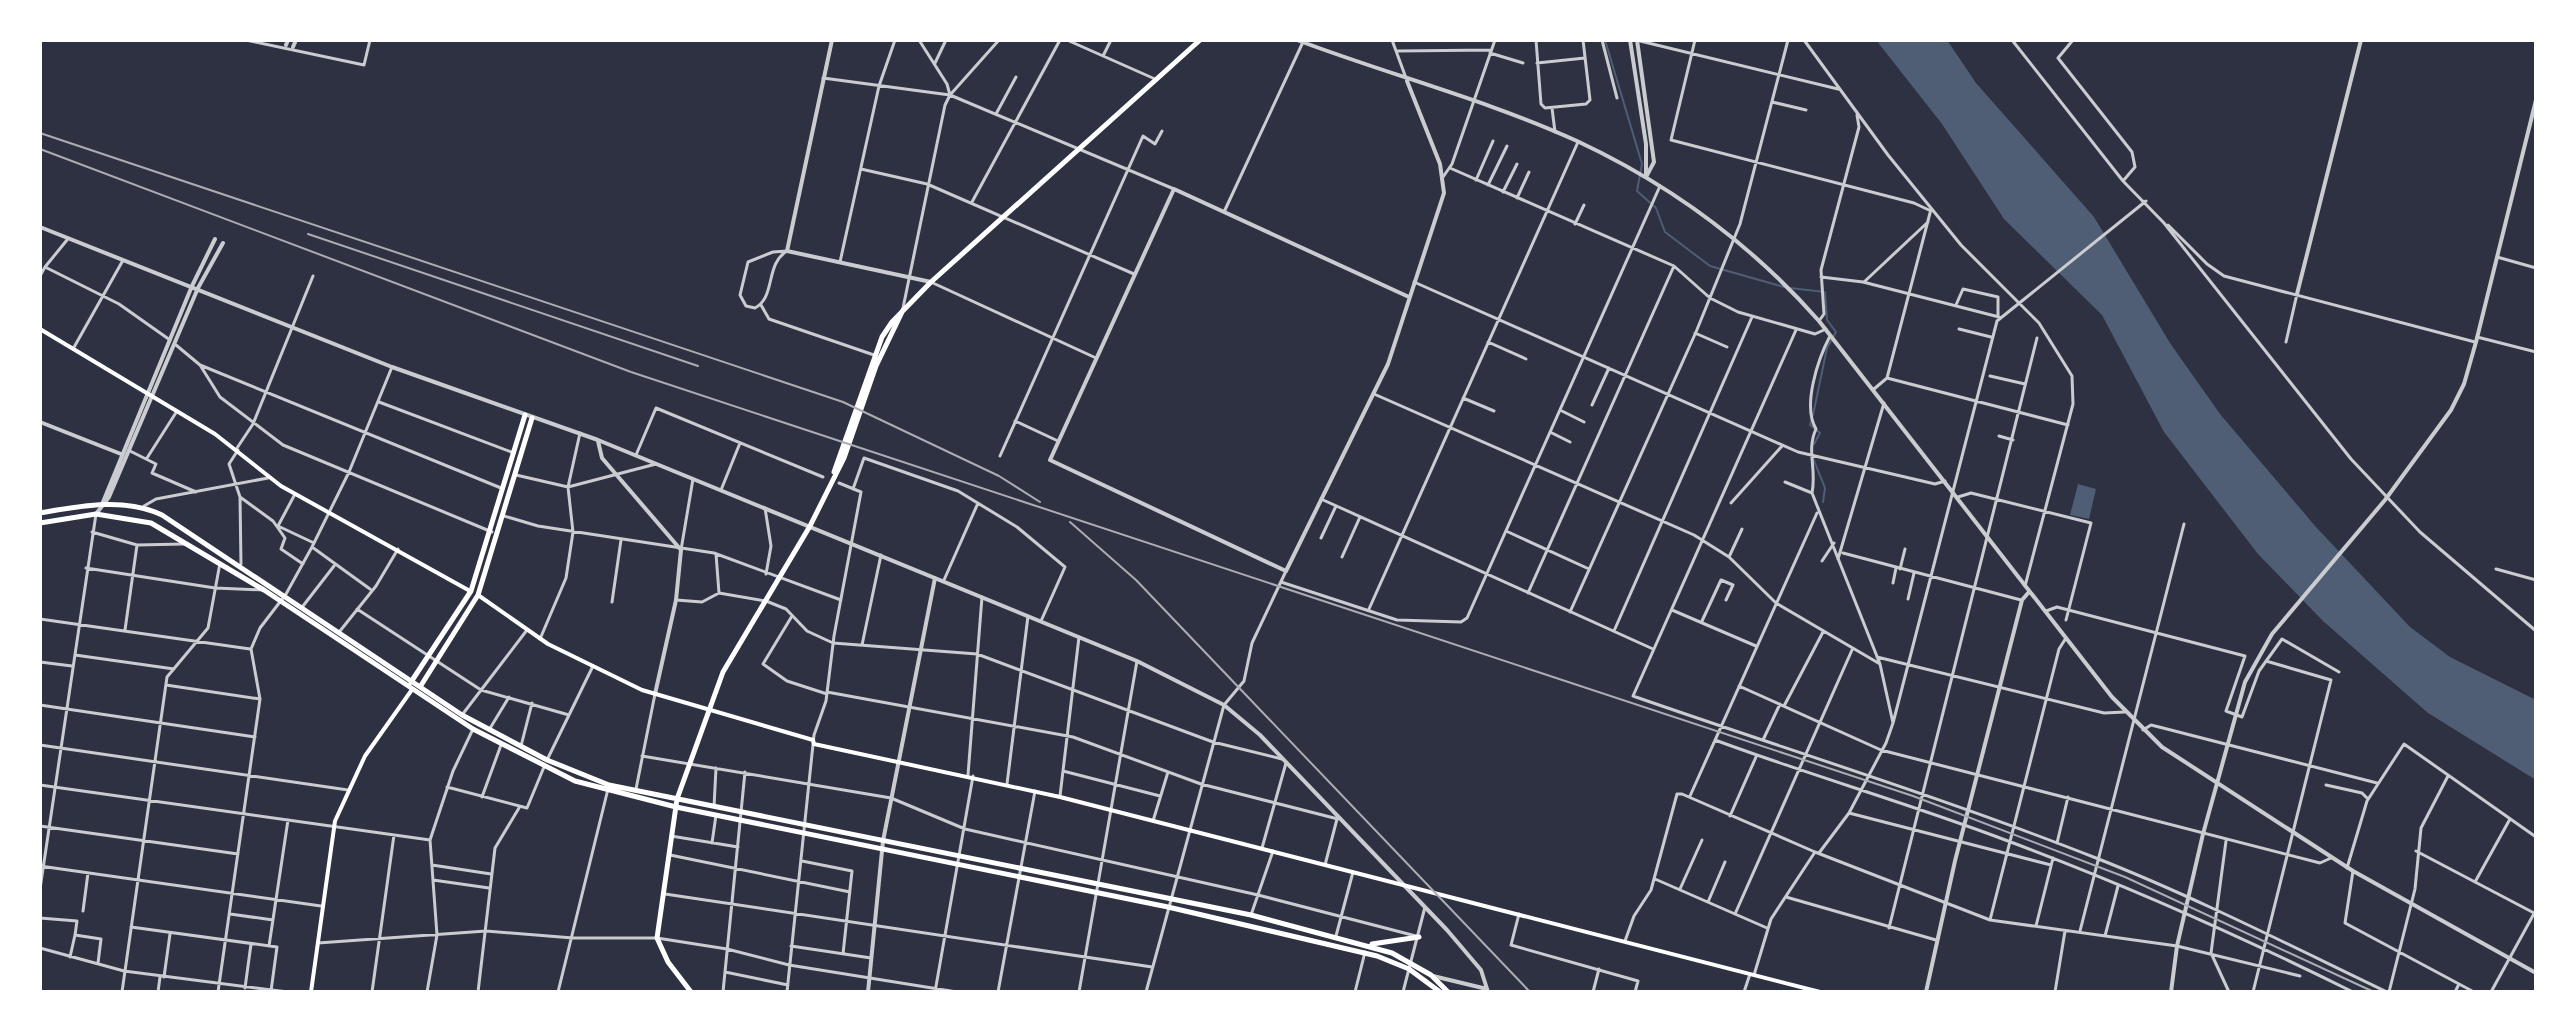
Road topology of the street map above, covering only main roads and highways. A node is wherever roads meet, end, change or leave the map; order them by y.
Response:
1 (1200, 40) edge
2 (903, 310) junction
3 (40, 329) edge
4 (866, 385) junction
5 (512, 474) junction
6 (40, 513) edge
7 (40, 523) edge
8 (475, 593) junction
9 (411, 681) junction
10 (420, 687) junction
11 (411, 691) junction
12 (709, 709) junction
13 (545, 764) junction
14 (608, 788) junction
15 (677, 799) junction
16 (676, 807) junction
17 (1419, 937) road end
18 (1367, 945) junction
19 (1411, 966) junction
20 (311, 992) edge
21 (691, 992) edge
22 (1440, 992) edge
23 (1448, 992) edge
24 (1820, 992) edge

1 - 2 main road
2 - 4 main road
2 - 4 main road
3 - 8 main road
4 - 12 main road
5 - 5 main road
5 - 8 main road
5 - 8 main road
6 - 9 main road
7 - 11 main road
8 - 9 main road
8 - 10 main road
8 - 12 main road
9 - 10 main road
9 - 11 main road
10 - 11 main road
10 - 13 main road
11 - 13 main road
11 - 20 main road
12 - 15 main road
12 - 24 main road
13 - 14 main road
14 - 15 main road
14 - 16 main road
15 - 16 main road
15 - 18 main road
16 - 19 main road
16 - 21 main road
17 - 18 main road
18 - 19 main road
19 - 22 main road
19 - 23 main road

